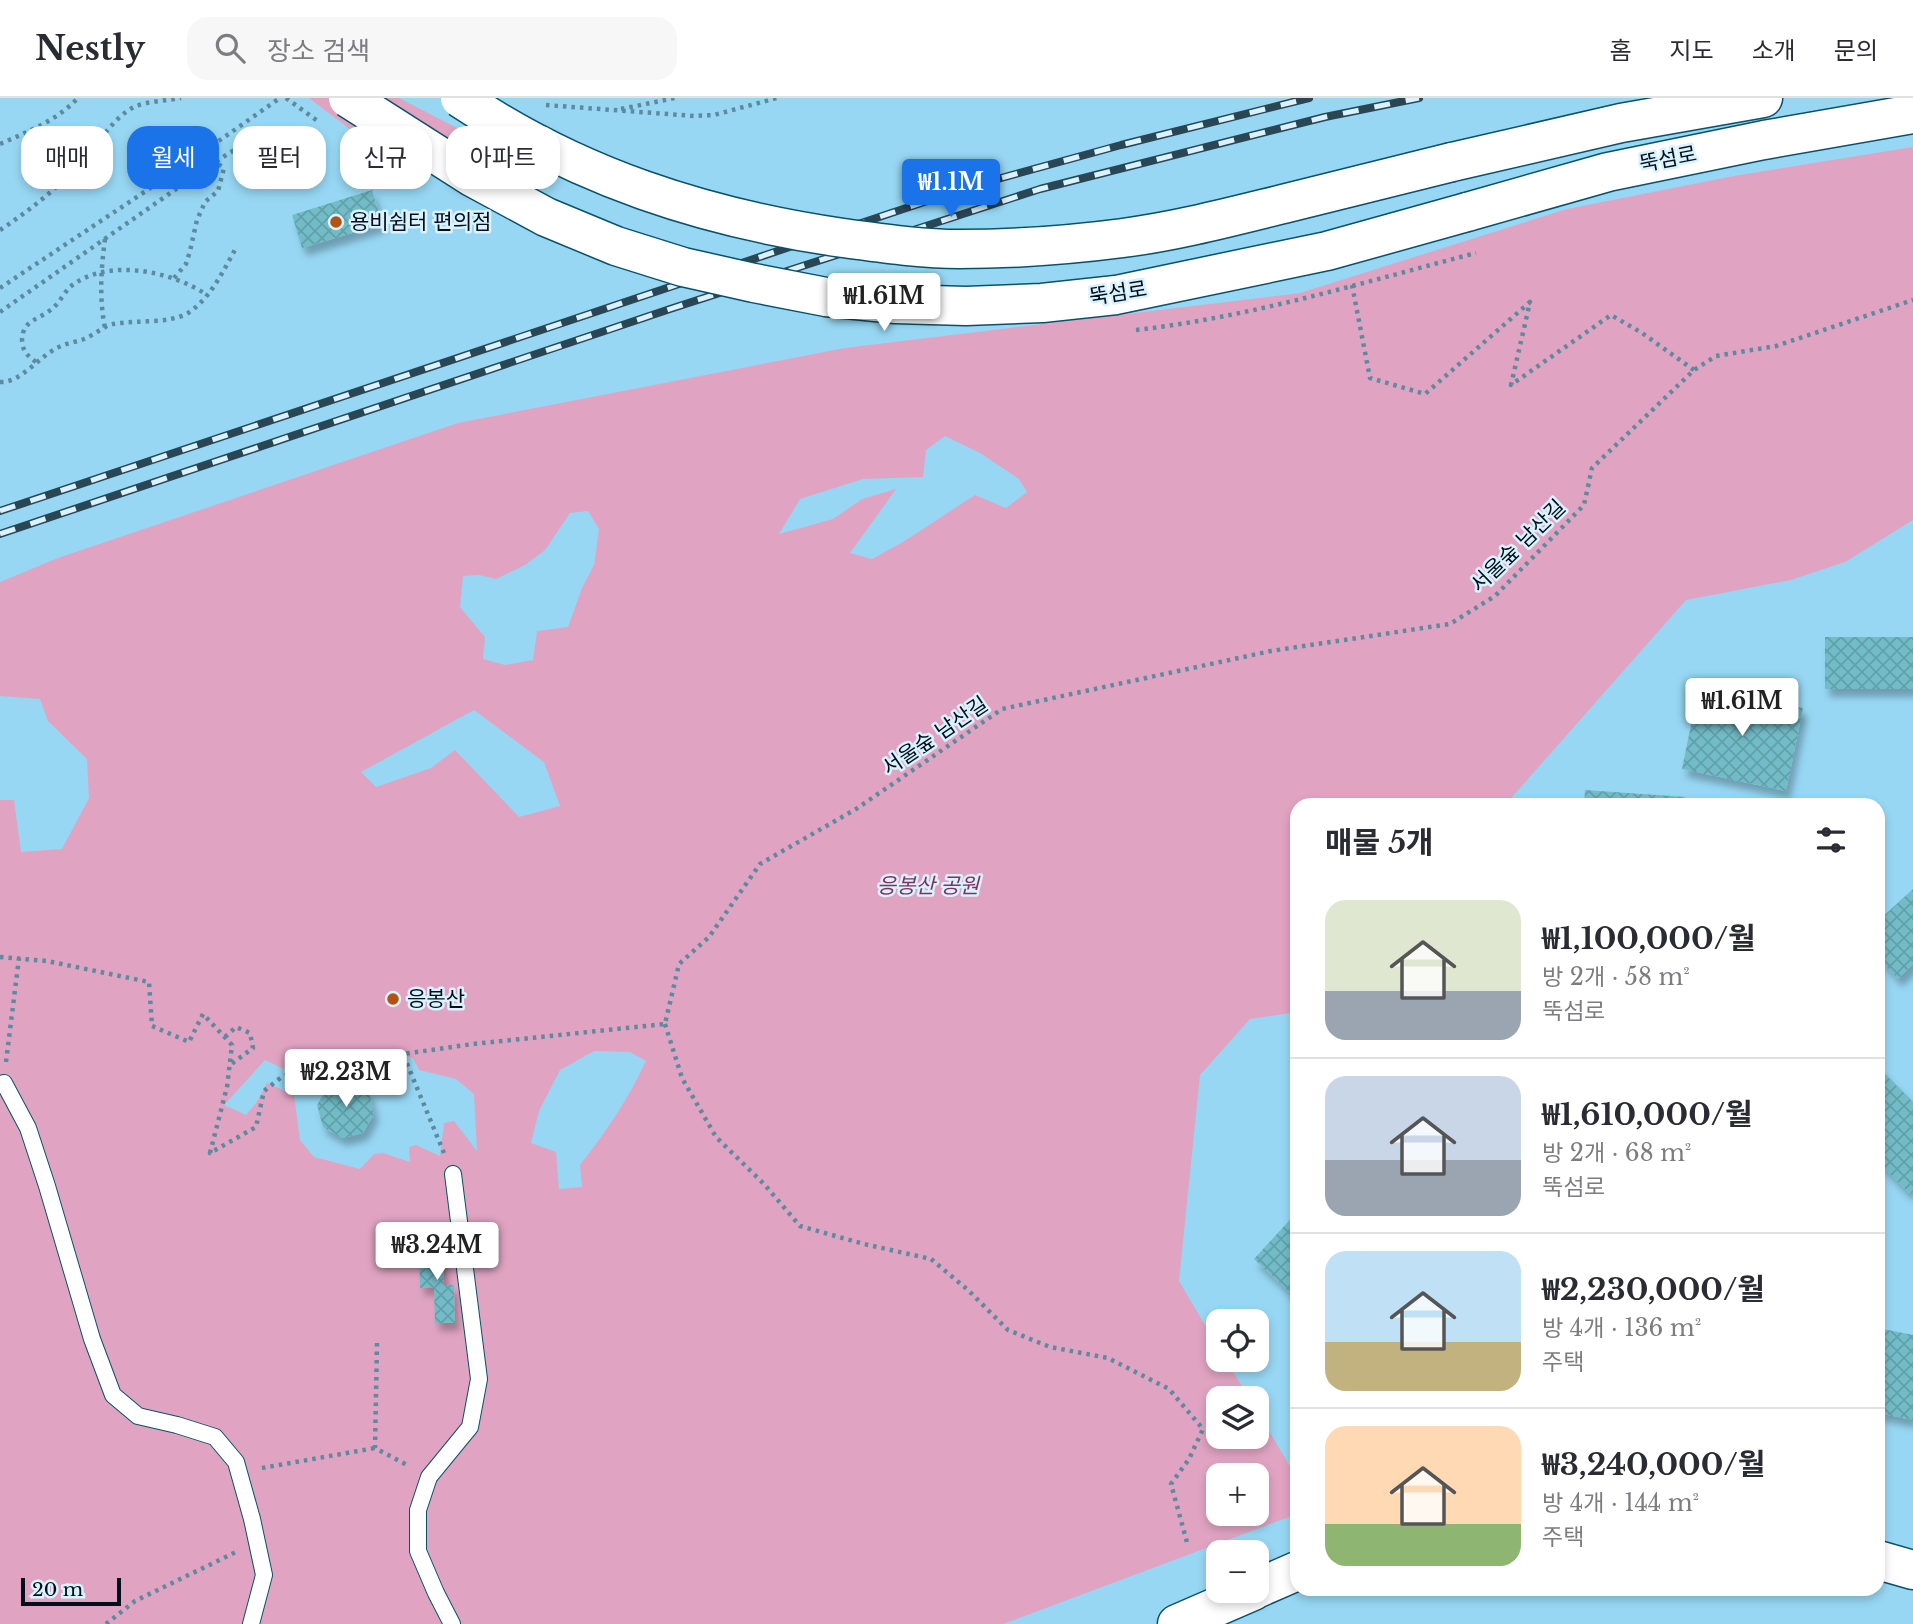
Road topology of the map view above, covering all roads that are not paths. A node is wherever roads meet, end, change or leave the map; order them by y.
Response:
1 (348, 98) edge
2 (460, 98) edge
3 (1763, 98) edge
4 (1913, 114) edge
5 (2, 1084) edge
6 (453, 1174) road end
7 (1885, 1562) edge
8 (1913, 1570) edge
9 (1290, 1574) edge
10 (1269, 1584) edge
11 (1225, 1603) edge
12 (251, 1624) edge
13 (452, 1624) edge
14 (1177, 1624) edge

1 - 4 main road, 뚝섬로, bridge
2 - 3 main road, 뚝섬로, bridge
5 - 12 lane
6 - 13 lane
7 - 8 main road
9 - 10 main road
11 - 14 main road

